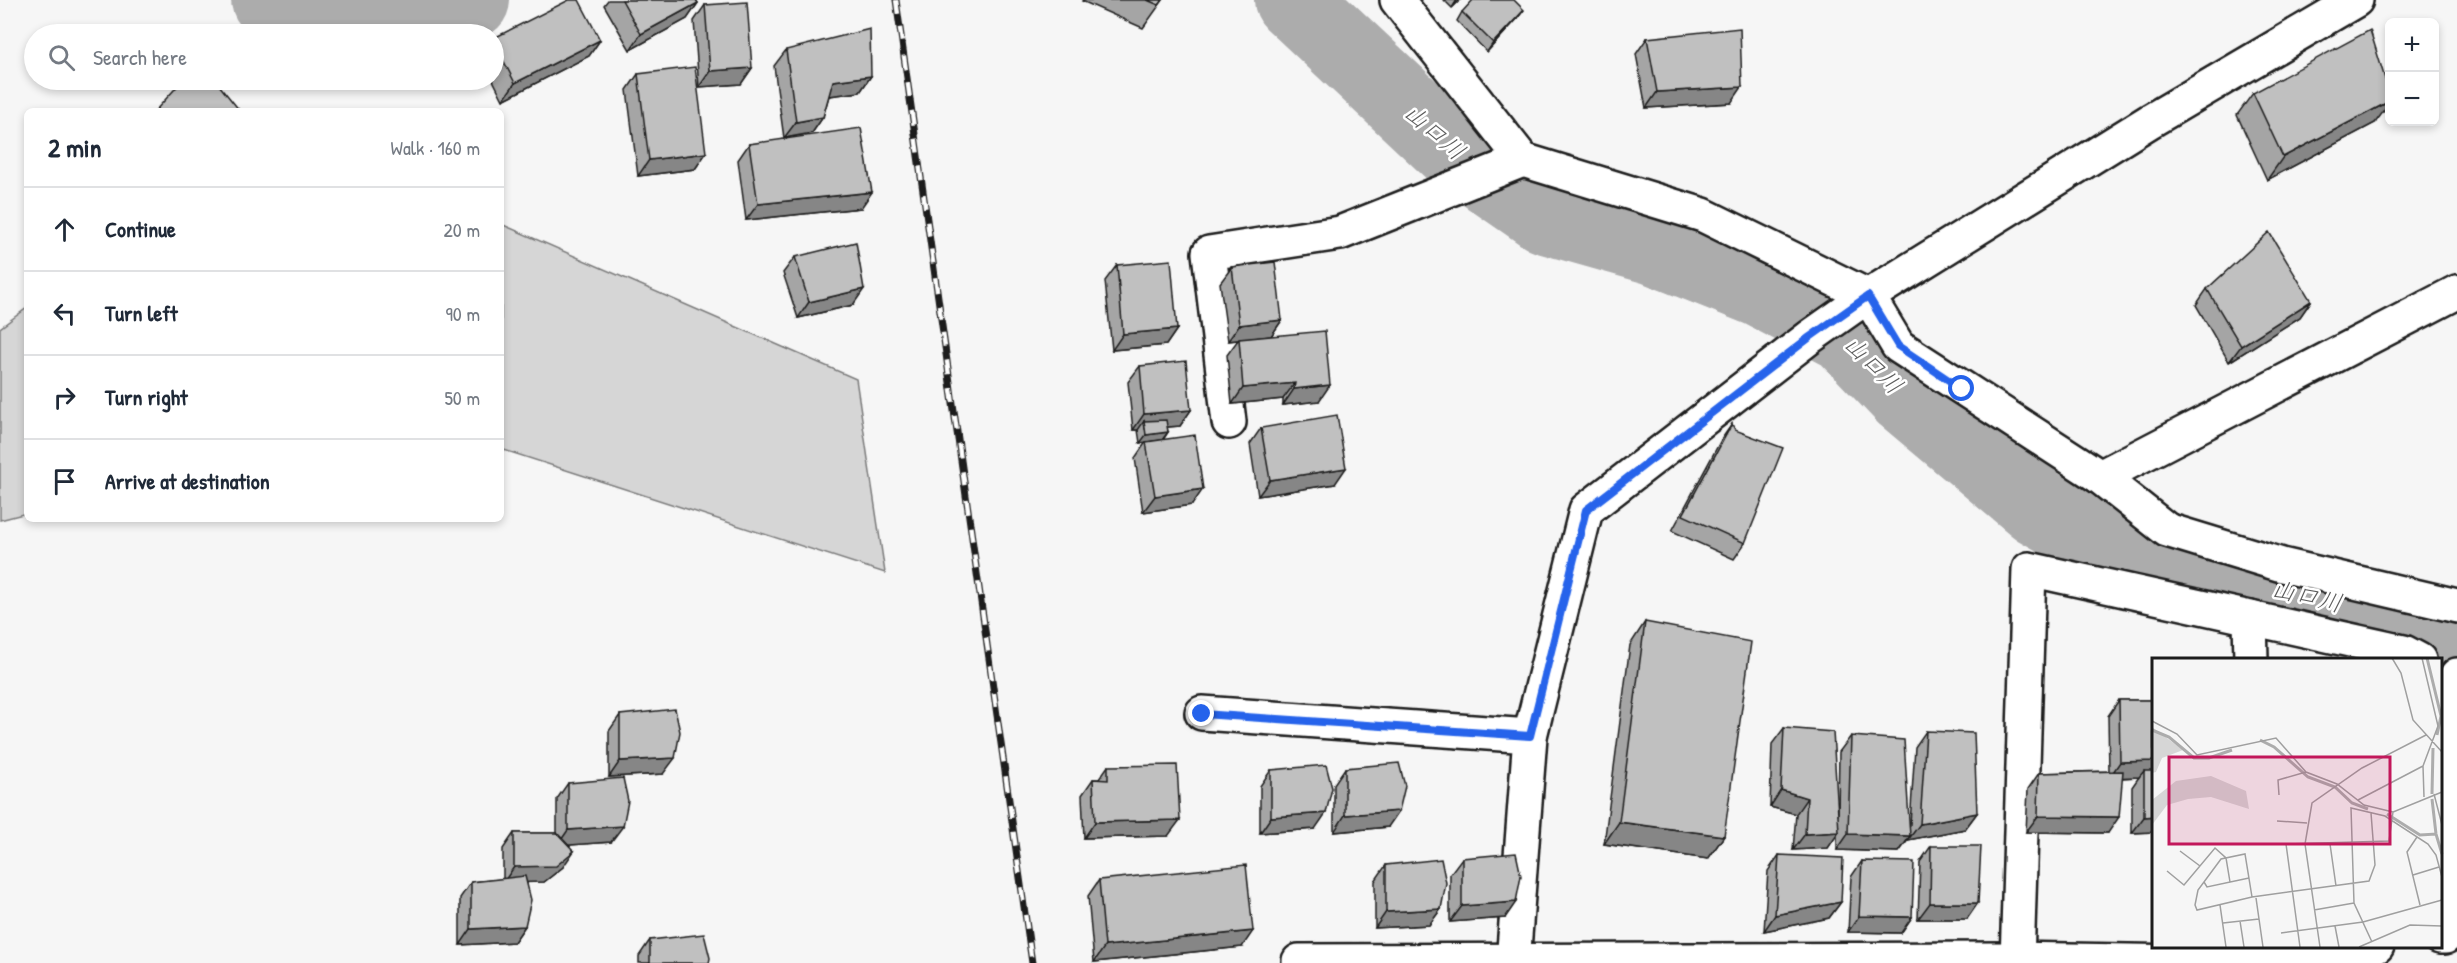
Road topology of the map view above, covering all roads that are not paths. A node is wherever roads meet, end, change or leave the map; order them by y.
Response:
1 (1397, 0) edge
2 (2356, 0) edge
3 (1522, 160) junction
4 (2457, 292) edge
5 (1868, 296) junction
6 (1229, 422) dead end
7 (2100, 477) junction
8 (2457, 606) edge
9 (2250, 618) junction
10 (2251, 658) edge
11 (2415, 658) edge
12 (2452, 677) edge
13 (1202, 714) dead end
14 (1530, 736) junction
15 (2442, 937) edge
16 (2259, 948) edge
17 (2363, 948) edge
18 (1791, 961) edge
19 (2017, 961) edge
20 (1513, 962) edge
21 (1299, 963) edge
22 (2247, 963) edge
23 (2260, 963) edge

1 - 3 street
2 - 5 street
3 - 5 street
3 - 6 street
4 - 7 street
5 - 7 street
5 - 14 street
7 - 8 street
9 - 10 street
9 - 11 street
9 - 19 street
12 - 15 street
13 - 14 street
14 - 20 street
16 - 23 street
17 - 23 street
18 - 19 street
18 - 20 street
19 - 22 street
20 - 21 street

